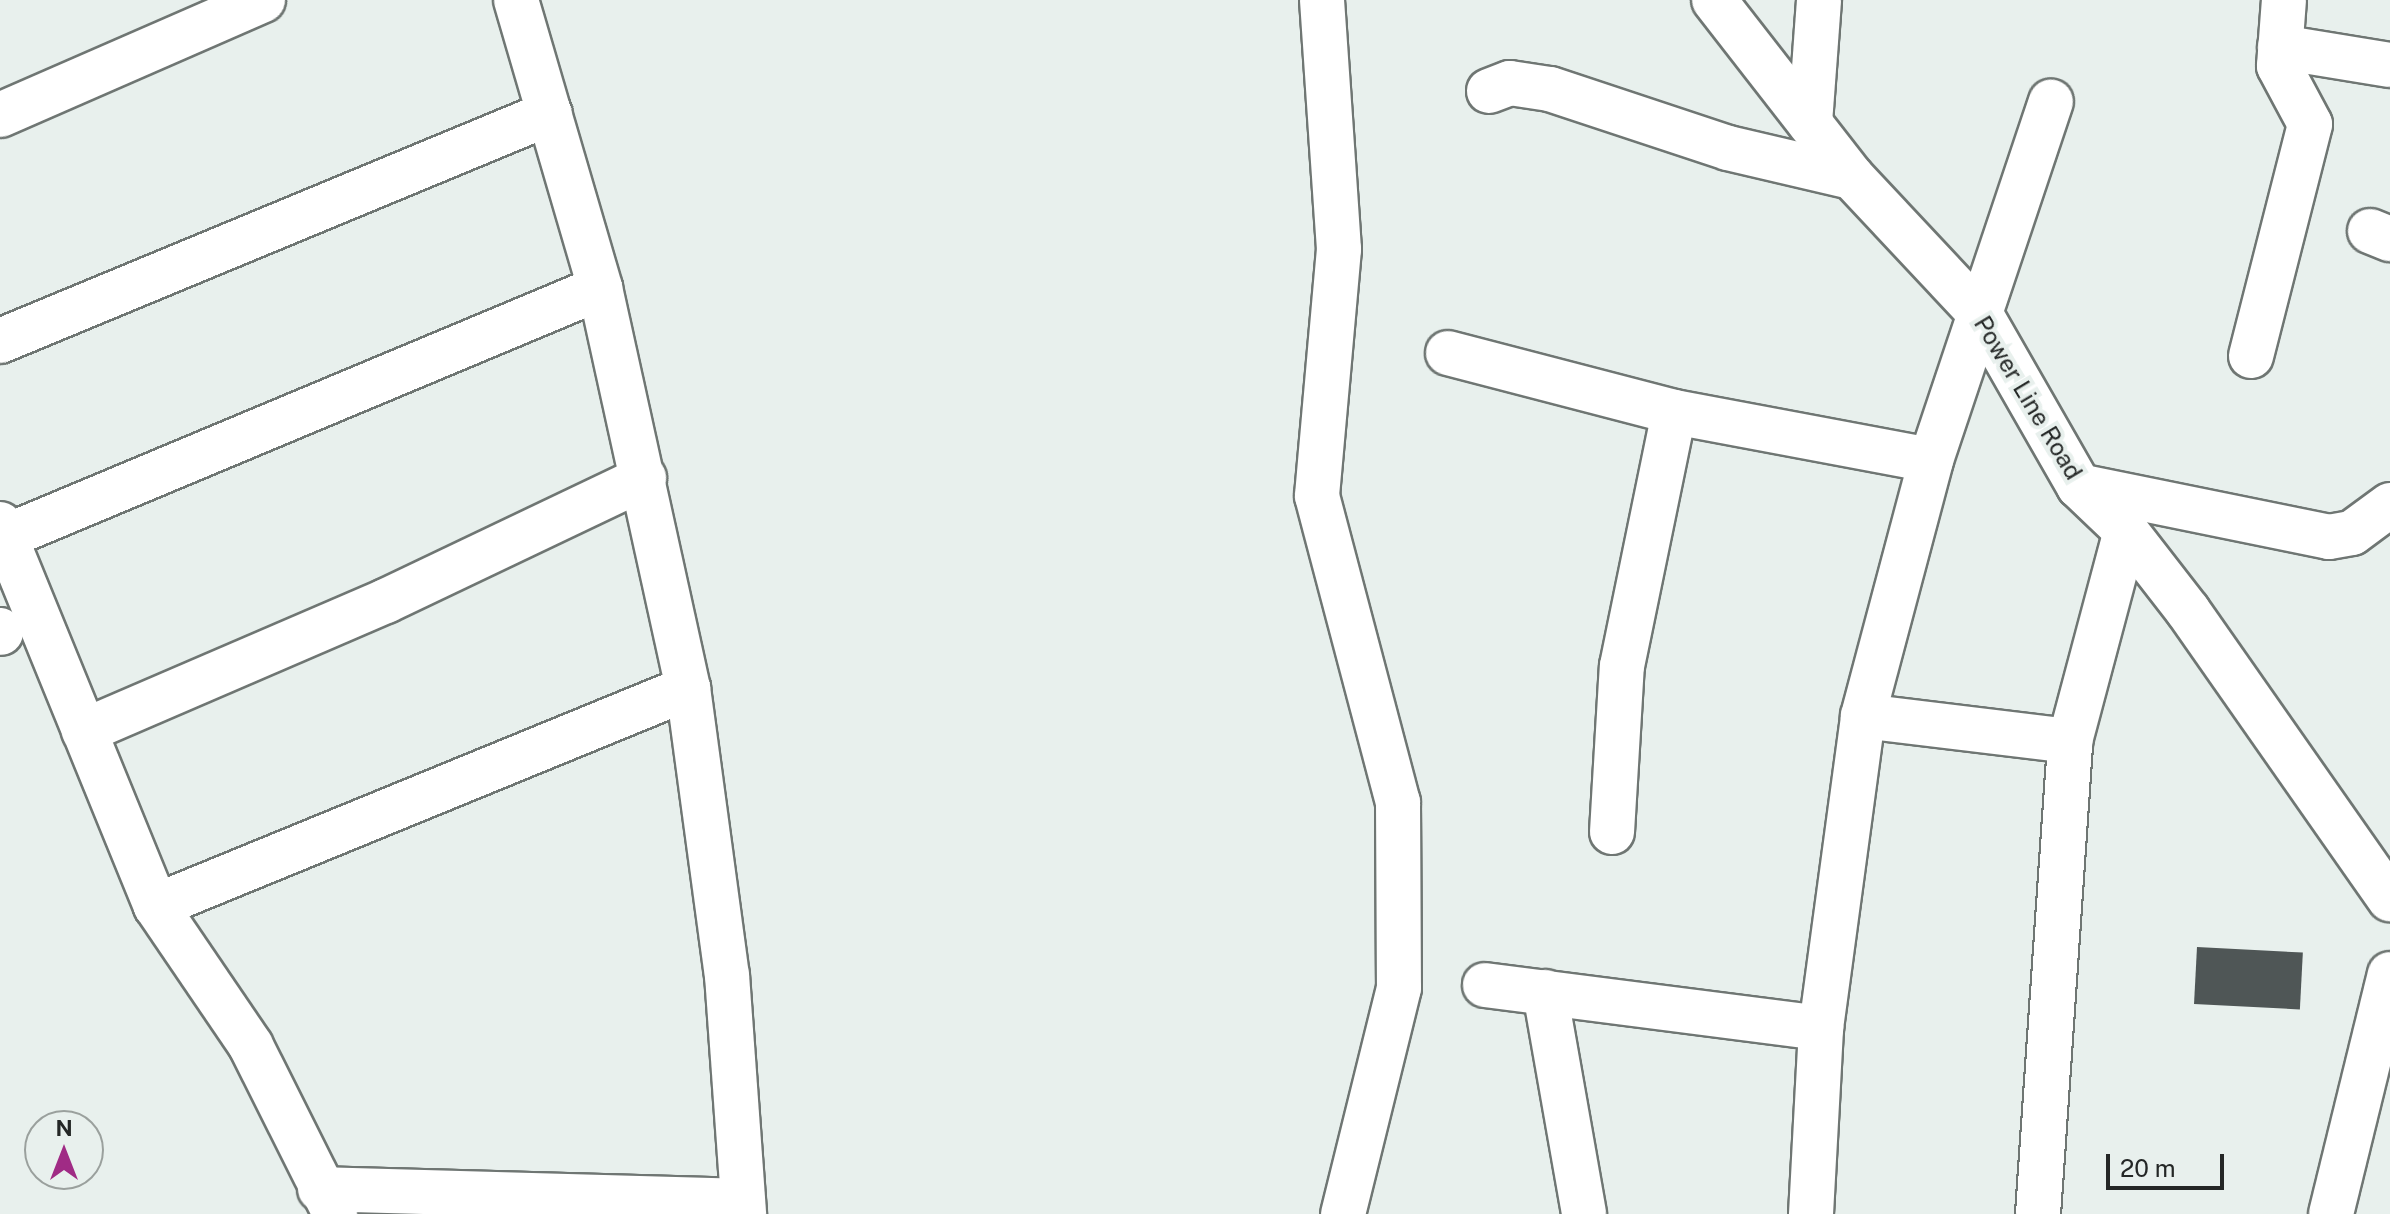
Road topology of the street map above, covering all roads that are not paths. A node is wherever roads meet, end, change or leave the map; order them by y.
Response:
1 (263, 0) edge
2 (516, 0) edge
3 (1322, 0) edge
4 (1714, 0) edge
5 (1819, 0) edge
6 (2284, 0) edge
7 (2280, 47) junction
8 (2390, 65) edge
9 (1489, 91) dead end
10 (2051, 102) dead end
11 (550, 113) junction
12 (0, 115) edge
13 (1810, 123) junction
14 (1852, 177) junction
15 (600, 288) junction
16 (1981, 315) junction
17 (0, 341) edge
18 (1448, 353) dead end
19 (2251, 356) dead end
20 (1674, 412) junction
21 (1931, 460) junction
22 (644, 478) junction
23 (2079, 486) junction
24 (2390, 505) edge
25 (2, 530) edge
26 (2126, 531) junction
27 (688, 688) junction
28 (1863, 716) junction
29 (84, 731) junction
30 (2070, 741) junction
31 (1612, 832) dead end
32 (2390, 899) edge
33 (156, 906) junction
34 (2390, 974) edge
35 (1485, 985) dead end
36 (1545, 992) junction
37 (1821, 1028) junction
38 (328, 1201) edge
39 (743, 1208) edge
40 (1343, 1214) edge
41 (1584, 1214) edge
42 (1811, 1214) edge
43 (2038, 1214) edge
44 (2331, 1214) edge

1 - 12 street
2 - 11 street
3 - 40 street
4 - 13 street, Power Line Road
5 - 13 street
6 - 7 street
7 - 8 street
7 - 19 street
9 - 14 street
10 - 16 street
11 - 15 street
11 - 17 street
13 - 14 street, Power Line Road
14 - 16 street, Power Line Road
15 - 22 street
15 - 25 street
16 - 21 street
16 - 23 street, Power Line Road
18 - 20 street
20 - 21 street
20 - 31 street
21 - 28 street
22 - 27 street
22 - 29 street
23 - 24 street
23 - 26 street, Power Line Road
25 - 29 street
26 - 30 street
26 - 32 street, Power Line Road
27 - 33 street
27 - 39 street
28 - 30 street
28 - 37 street
29 - 33 street
30 - 43 street
33 - 38 street
34 - 44 street
35 - 36 street
36 - 37 street
36 - 41 street
37 - 42 street
38 - 39 street

